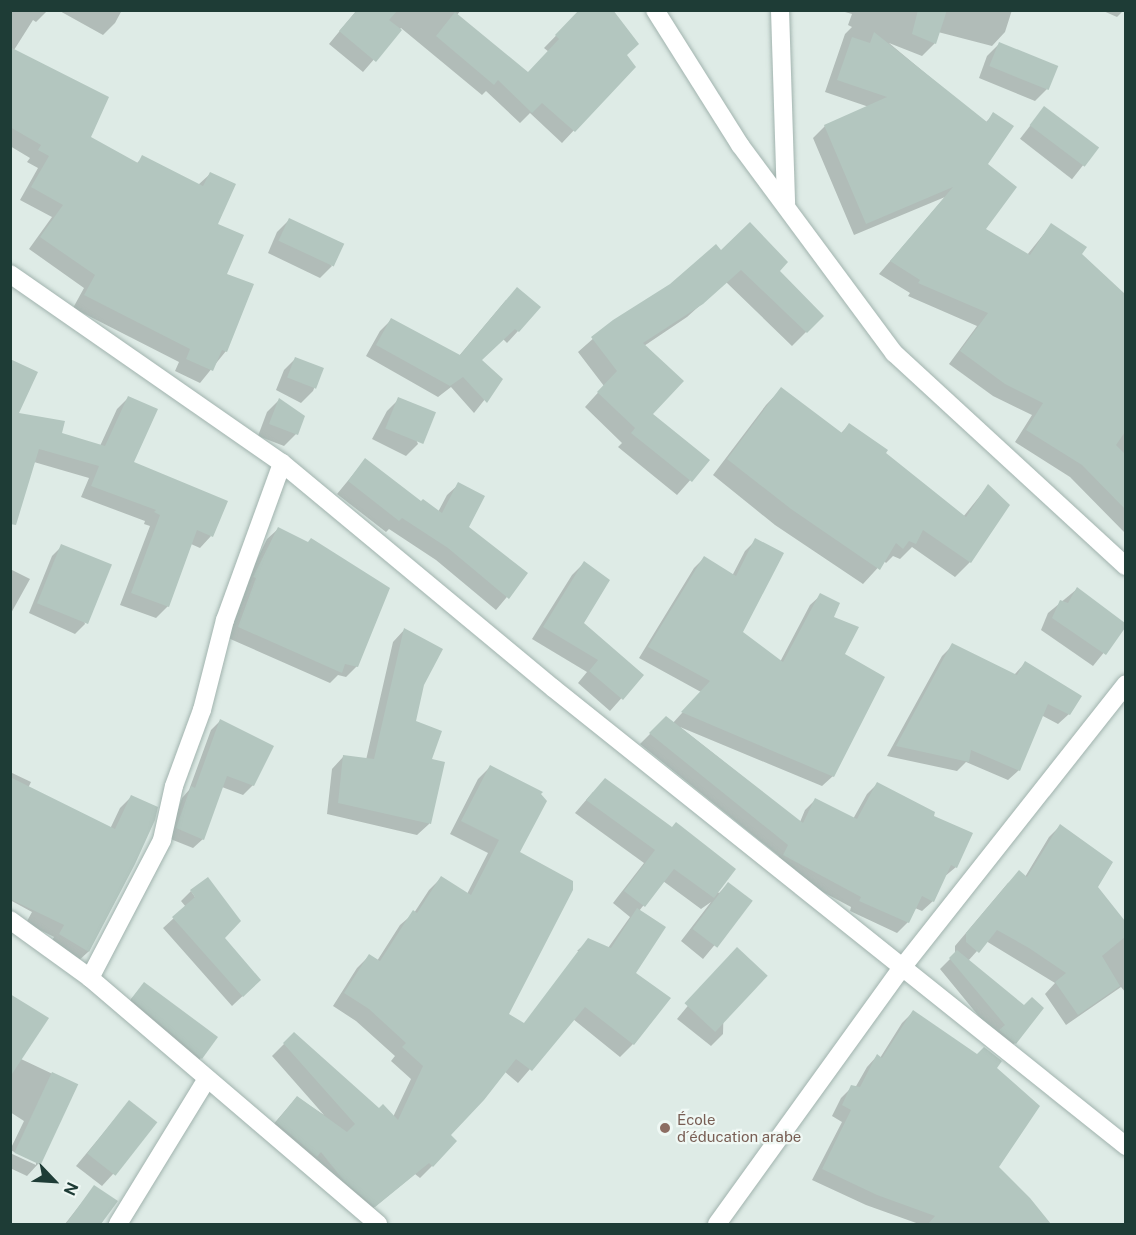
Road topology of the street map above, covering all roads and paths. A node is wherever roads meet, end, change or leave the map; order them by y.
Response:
1 (655, 10) edge
2 (780, 10) edge
3 (786, 204) junction
4 (10, 274) edge
5 (282, 463) junction
6 (1125, 566) edge
7 (1125, 684) edge
8 (10, 920) edge
9 (901, 969) junction
10 (90, 978) junction
11 (207, 1079) junction
12 (1125, 1146) edge
13 (118, 1224) edge
14 (378, 1224) edge
15 (717, 1224) edge

1 - 3 street
2 - 3 street
3 - 6 street
4 - 5 street
5 - 9 street
5 - 10 street
7 - 9 street
8 - 10 street
9 - 12 street
9 - 15 street
10 - 11 street
11 - 13 street
11 - 14 street

